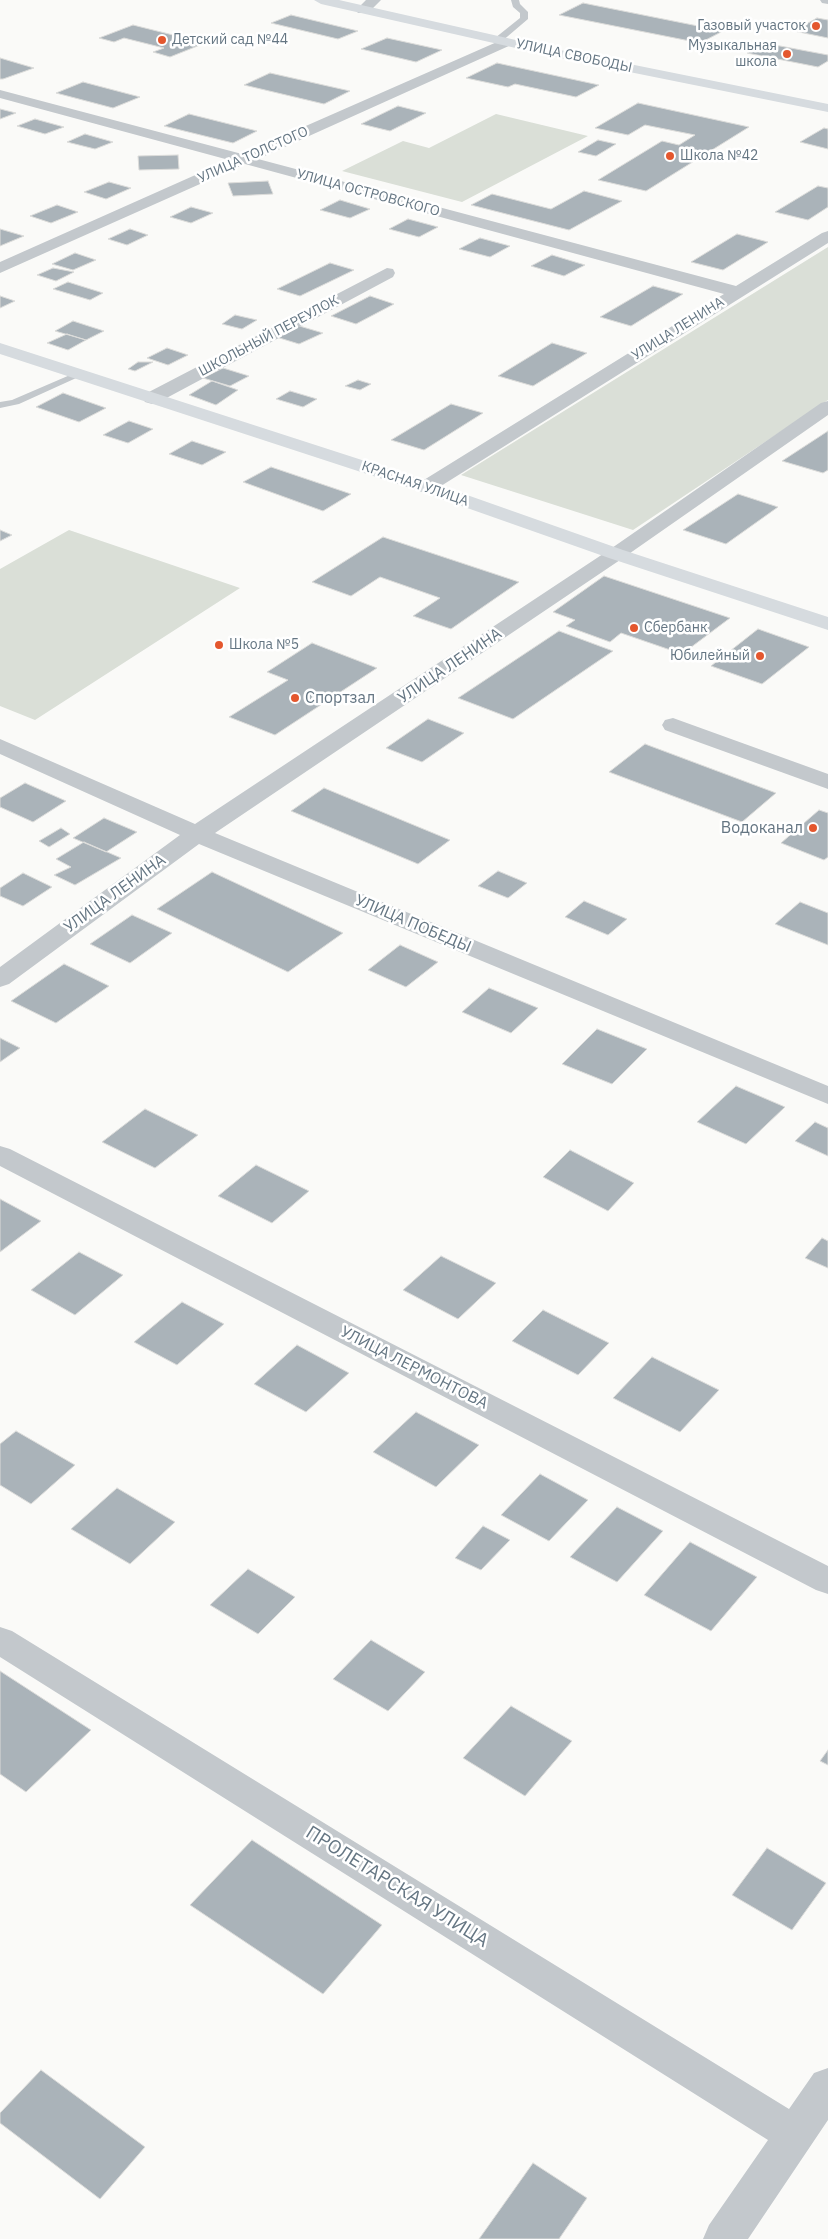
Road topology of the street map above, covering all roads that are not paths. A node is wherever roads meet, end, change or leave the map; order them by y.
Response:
1 (320, 0) edge
2 (515, 0) edge
3 (368, 5) edge
4 (502, 41) junction
5 (0, 94) edge
6 (828, 108) edge
7 (242, 159) junction
8 (828, 236) edge
9 (0, 268) edge
10 (386, 273) dead end
11 (737, 292) junction
12 (0, 348) edge
13 (80, 374) junction
14 (152, 398) junction
15 (15, 402) junction
16 (0, 405) edge
17 (828, 407) edge
18 (0, 418) edge
19 (426, 487) junction
20 (616, 554) junction
21 (828, 624) edge
22 (673, 725) dead end
23 (0, 746) edge
24 (827, 780) edge
25 (197, 834) junction
26 (0, 979) edge
27 (828, 1096) edge
28 (0, 1155) edge
29 (828, 1581) edge
30 (0, 1640) edge
31 (828, 2086) edge
32 (795, 2135) junction
33 (724, 2239) edge

1 - 3 street, УЛИЦА СВОБОДЫ
2 - 4 lane
3 - 4 street, УЛИЦА СВОБОДЫ
4 - 6 street, УЛИЦА СВОБОДЫ
4 - 7 street, УЛИЦА ТОЛСТОГО
5 - 7 street, УЛИЦА ОСТРОВСКОГО
7 - 9 street, УЛИЦА ТОЛСТОГО
7 - 11 street, УЛИЦА ОСТРОВСКОГО
8 - 11 street, УЛИЦА ЛЕНИНА
10 - 14 street, ШКОЛЬНЫЙ ПЕРЕУЛОК
11 - 19 street, УЛИЦА ЛЕНИНА
12 - 13 street, КРАСНАЯ УЛИЦА
13 - 14 street, КРАСНАЯ УЛИЦА
13 - 15 lane
14 - 19 street, КРАСНАЯ УЛИЦА
15 - 16 lane
15 - 18 lane
17 - 20 street, УЛИЦА ЛЕНИНА
19 - 20 street, КРАСНАЯ УЛИЦА
20 - 21 street, КРАСНАЯ УЛИЦА
20 - 25 street, УЛИЦА ЛЕНИНА
22 - 24 street
23 - 25 street, УЛИЦА ПОБЕДЫ
25 - 26 street, УЛИЦА ЛЕНИНА
25 - 27 street, УЛИЦА ПОБЕДЫ
28 - 29 street, УЛИЦА ЛЕРМОНТОВА
30 - 32 street, ПРОЛЕТАРСКАЯ УЛИЦА
31 - 32 street
32 - 33 street

